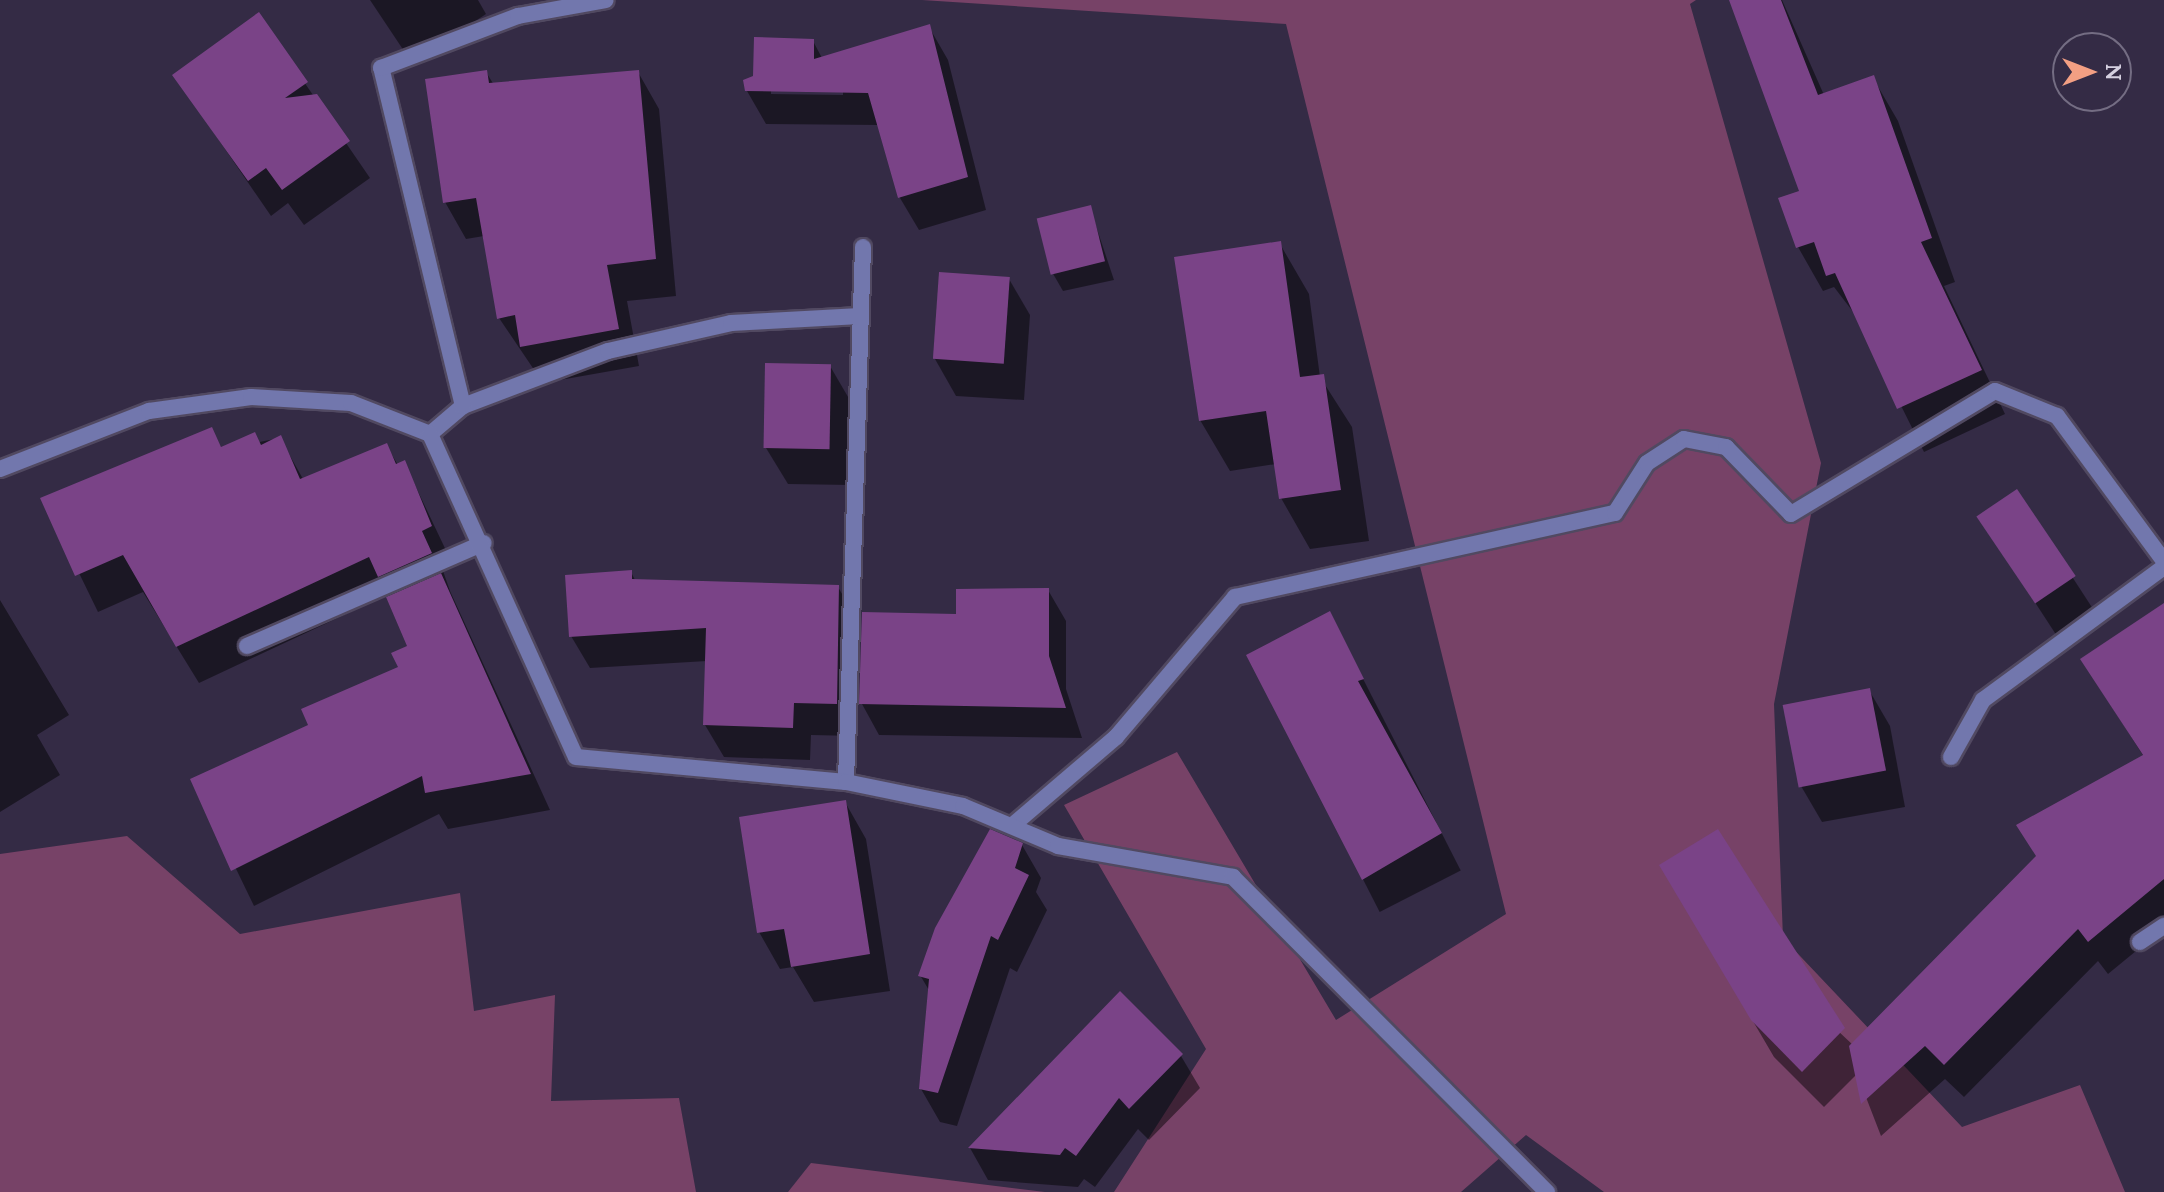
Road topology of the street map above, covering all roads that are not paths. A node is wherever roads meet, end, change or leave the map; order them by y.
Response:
1 (606, 0) edge
2 (863, 247) dead end
3 (860, 316) junction
4 (463, 406) junction
5 (430, 434) junction
6 (0, 469) edge
7 (484, 543) junction
8 (2164, 561) edge
9 (2164, 567) edge
10 (247, 646) dead end
11 (1951, 757) dead end
12 (846, 782) junction
13 (1013, 825) junction
14 (2164, 926) edge
15 (2140, 942) dead end
16 (1547, 1192) edge

1 - 4 street
2 - 3 street
3 - 4 street
3 - 12 street
4 - 5 street
5 - 6 street
5 - 7 street
7 - 10 street
7 - 12 street
8 - 13 street
9 - 11 street
12 - 13 street
13 - 16 street
14 - 15 street

